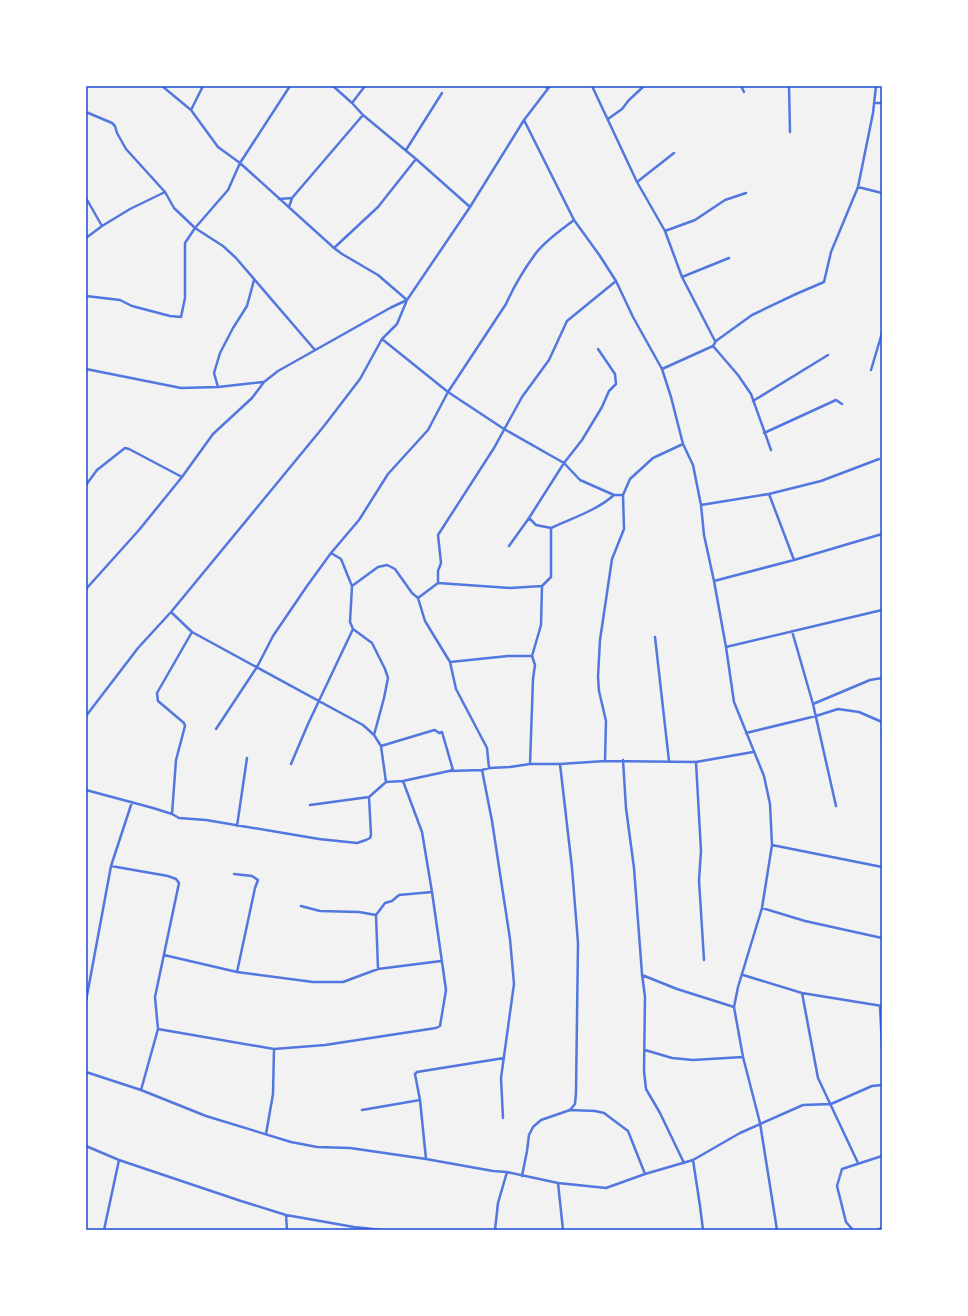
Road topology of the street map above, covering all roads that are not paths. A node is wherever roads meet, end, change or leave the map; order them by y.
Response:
1 (162, 86) edge
2 (203, 86) edge
3 (290, 86) edge
4 (333, 86) edge
5 (365, 86) edge
6 (545, 86) edge
7 (592, 86) edge
8 (644, 86) edge
9 (741, 86) edge
10 (789, 86) edge
11 (876, 86) edge
12 (549, 87) edge
13 (744, 92) dead end
14 (442, 93) dead end
15 (352, 102) junction
16 (874, 103) junction
17 (882, 103) edge
18 (191, 110) junction
19 (86, 112) edge
20 (363, 115) junction
21 (608, 119) junction
22 (524, 120) junction
23 (790, 132) dead end
24 (406, 150) junction
25 (674, 153) dead end
26 (416, 159) junction
27 (240, 163) junction
28 (638, 182) junction
29 (858, 187) junction
30 (165, 192) junction
31 (746, 193) dead end
32 (882, 193) edge
33 (86, 198) edge
34 (279, 198) junction
35 (292, 198) junction
36 (289, 207) junction
37 (470, 207) junction
38 (574, 220) junction
39 (102, 226) junction
40 (195, 228) junction
41 (665, 231) junction
42 (86, 238) edge
43 (334, 248) junction
44 (729, 258) dead end
45 (682, 277) junction
46 (254, 280) junction
47 (616, 281) junction
48 (86, 296) edge
49 (407, 300) junction
50 (882, 334) edge
51 (382, 339) junction
52 (716, 341) junction
53 (713, 346) junction
54 (598, 349) dead end
55 (315, 350) junction
56 (828, 355) dead end
57 (86, 368) edge
58 (662, 369) junction
59 (871, 370) dead end
60 (264, 382) junction
61 (218, 387) junction
62 (448, 392) junction
63 (753, 401) junction
64 (842, 404) dead end
65 (504, 429) junction
66 (764, 433) junction
67 (683, 444) junction
68 (771, 450) dead end
69 (879, 459) dead end
70 (564, 463) junction
71 (182, 477) junction
72 (86, 485) edge
73 (768, 494) junction
74 (614, 495) junction
75 (624, 495) junction
76 (701, 505) junction
77 (529, 518) junction
78 (551, 528) junction
79 (882, 534) edge
80 (509, 546) dead end
81 (331, 553) junction
82 (794, 560) junction
83 (714, 581) junction
84 (438, 583) junction
85 (352, 586) junction
86 (542, 586) junction
87 (86, 589) edge
88 (418, 598) junction
89 (882, 610) edge
90 (171, 612) junction
91 (353, 629) junction
92 (792, 631) junction
93 (192, 632) junction
94 (655, 637) dead end
95 (726, 646) junction
96 (532, 656) junction
97 (450, 662) junction
98 (257, 667) junction
99 (882, 678) edge
100 (318, 702) junction
101 (813, 704) junction
102 (87, 713) edge
103 (816, 716) junction
104 (882, 722) edge
105 (216, 729) dead end
106 (746, 733) junction
107 (374, 735) junction
108 (882, 740) edge
109 (381, 746) junction
110 (754, 752) junction
111 (247, 758) dead end
112 (623, 760) junction
113 (605, 761) junction
114 (669, 761) junction
115 (696, 762) junction
116 (291, 764) dead end
117 (530, 764) junction
118 (560, 764) junction
119 (489, 768) junction
120 (482, 770) junction
121 (450, 771) junction
122 (403, 781) junction
123 (386, 782) junction
124 (86, 790) edge
125 (369, 796) junction
126 (132, 802) junction
127 (310, 805) dead end
128 (836, 806) dead end
129 (172, 814) junction
130 (237, 826) junction
131 (772, 845) junction
132 (111, 866) junction
133 (882, 867) edge
134 (234, 874) dead end
135 (432, 892) junction
136 (301, 906) dead end
137 (762, 908) junction
138 (376, 915) junction
139 (882, 938) edge
140 (164, 955) junction
141 (704, 960) dead end
142 (441, 962) junction
143 (378, 969) junction
144 (237, 972) junction
145 (642, 974) junction
146 (743, 974) junction
147 (802, 993) junction
148 (86, 1001) edge
149 (881, 1006) edge
150 (734, 1007) junction
151 (158, 1028) junction
152 (882, 1047) edge
153 (274, 1050) junction
154 (645, 1050) junction
155 (743, 1057) junction
156 (504, 1058) junction
157 (86, 1072) edge
158 (882, 1085) edge
159 (141, 1090) junction
160 (420, 1100) junction
161 (830, 1104) junction
162 (362, 1110) dead end
163 (570, 1110) junction
164 (502, 1118) dead end
165 (760, 1123) junction
166 (266, 1134) junction
167 (86, 1146) edge
168 (882, 1156) edge
169 (426, 1159) junction
170 (119, 1160) junction
171 (693, 1160) junction
172 (684, 1163) junction
173 (858, 1163) junction
174 (506, 1172) junction
175 (645, 1174) junction
176 (522, 1176) junction
177 (558, 1183) junction
178 (286, 1214) junction
179 (354, 1228) edge
180 (882, 1228) edge
181 (104, 1230) edge
182 (287, 1230) edge
183 (382, 1230) edge
184 (495, 1230) edge
185 (563, 1230) edge
186 (703, 1230) edge
187 (777, 1230) edge
188 (853, 1230) edge
189 (877, 1230) edge

1 - 18 street
2 - 18 street
3 - 27 street
4 - 15 street
5 - 15 street
6 - 12 street
7 - 21 street
8 - 21 street
9 - 13 street
10 - 23 street
11 - 16 street
12 - 22 street
14 - 24 street
15 - 20 street
16 - 17 street
16 - 29 street
18 - 27 street
19 - 30 street
20 - 24 street
20 - 35 street
21 - 28 street
22 - 37 street
22 - 38 street
24 - 26 street
25 - 28 street
26 - 37 street
26 - 43 street
27 - 34 street
27 - 40 street
28 - 41 street
29 - 32 street
29 - 52 street
30 - 39 street
30 - 40 street
31 - 41 street
33 - 39 street
34 - 35 street
34 - 36 street
35 - 36 street
36 - 43 street
37 - 49 street
38 - 47 street
38 - 62 street
39 - 42 street
40 - 46 street
40 - 48 street
41 - 45 street
43 - 49 street
44 - 45 street
45 - 52 street
46 - 55 street
46 - 61 street
47 - 58 street
47 - 65 street
49 - 51 street
49 - 55 street
50 - 59 street
51 - 62 street
51 - 90 street
52 - 53 street
53 - 58 street
53 - 63 street
54 - 70 street
55 - 60 street
56 - 63 street
57 - 61 street
58 - 67 street
60 - 61 street
60 - 71 street
62 - 65 street
62 - 81 street
63 - 66 street
64 - 66 street
65 - 70 street
65 - 84 street
66 - 68 street
67 - 75 street
67 - 76 street
69 - 73 street
70 - 74 street
70 - 77 street
71 - 72 street
71 - 87 street
73 - 76 street
73 - 82 street
74 - 75 street
74 - 78 street
75 - 113 street
76 - 83 street
77 - 78 street
77 - 80 street
78 - 86 street
79 - 82 street
81 - 85 street
81 - 98 street
82 - 83 street
83 - 95 street
84 - 86 street
84 - 88 street
85 - 88 street
85 - 91 street
86 - 96 street
88 - 97 street
89 - 92 street
90 - 93 street
90 - 102 street
91 - 100 street
91 - 107 street
92 - 95 street
92 - 101 street
93 - 98 street
93 - 129 street
94 - 114 street
95 - 106 street
96 - 97 street
96 - 117 street
97 - 119 street
98 - 100 street
98 - 105 street
99 - 101 street
100 - 107 street
100 - 116 street
101 - 103 street
103 - 104 street
103 - 106 street
103 - 128 street
104 - 108 street
106 - 110 street
107 - 109 street
109 - 121 street
109 - 123 street
110 - 115 street
110 - 131 street
111 - 130 street
112 - 113 street
112 - 114 street
112 - 145 street
113 - 118 street
114 - 115 street
115 - 141 street
117 - 118 street
117 - 119 street
118 - 163 street
119 - 120 street
120 - 121 street
120 - 156 street
121 - 122 street
122 - 123 street
122 - 135 street
123 - 125 street
124 - 126 street
125 - 127 street
125 - 130 street
126 - 129 street
126 - 132 street
129 - 130 street
131 - 133 street
131 - 137 street
132 - 140 street
132 - 148 street
134 - 144 street
135 - 138 street
135 - 142 street
136 - 138 street
137 - 139 street
137 - 146 street
138 - 143 street
140 - 144 street
140 - 151 street
142 - 143 street
142 - 153 street
143 - 144 street
145 - 150 street
145 - 154 street
146 - 147 street
146 - 150 street
147 - 149 street
147 - 161 street
149 - 152 street
150 - 155 street
151 - 153 street
151 - 159 street
153 - 166 street
154 - 155 street
154 - 172 street
155 - 165 street
156 - 160 street
156 - 164 street
157 - 159 street
158 - 161 street
159 - 166 street
160 - 162 street
160 - 169 street
161 - 165 street
161 - 173 street
163 - 175 street
163 - 176 street
165 - 171 street
165 - 187 street
166 - 169 street
167 - 170 street
168 - 173 street
169 - 174 street
170 - 178 street
170 - 181 street
171 - 172 street
171 - 186 street
172 - 175 street
173 - 188 street
174 - 176 street
174 - 184 street
175 - 177 street
176 - 177 street
177 - 185 street
178 - 179 street
178 - 182 street
179 - 183 street
180 - 189 street

